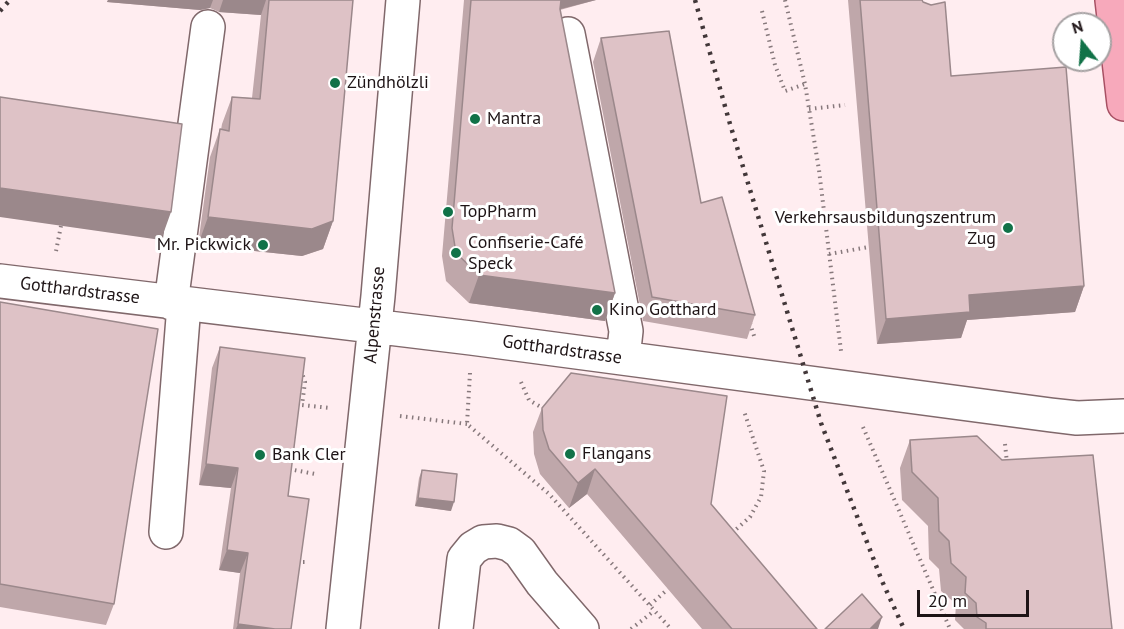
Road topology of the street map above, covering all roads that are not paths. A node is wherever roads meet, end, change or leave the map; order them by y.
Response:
1 (403, 0) edge
2 (1112, 0) edge
3 (208, 27) dead end
4 (568, 34) dead end
5 (1124, 104) edge
6 (0, 281) edge
7 (177, 304) junction
8 (375, 326) junction
9 (623, 358) junction
10 (1124, 416) edge
11 (166, 532) dead end
12 (343, 629) edge
13 (456, 629) edge
14 (582, 629) edge

1 - 8 street, Alpenstrasse
2 - 5 main road
3 - 7 street
4 - 9 street
6 - 7 street, Gotthardstrasse
7 - 8 street, Gotthardstrasse
7 - 11 street
8 - 9 street, Gotthardstrasse
8 - 12 street, Alpenstrasse
9 - 10 street, Gotthardstrasse
13 - 14 street

